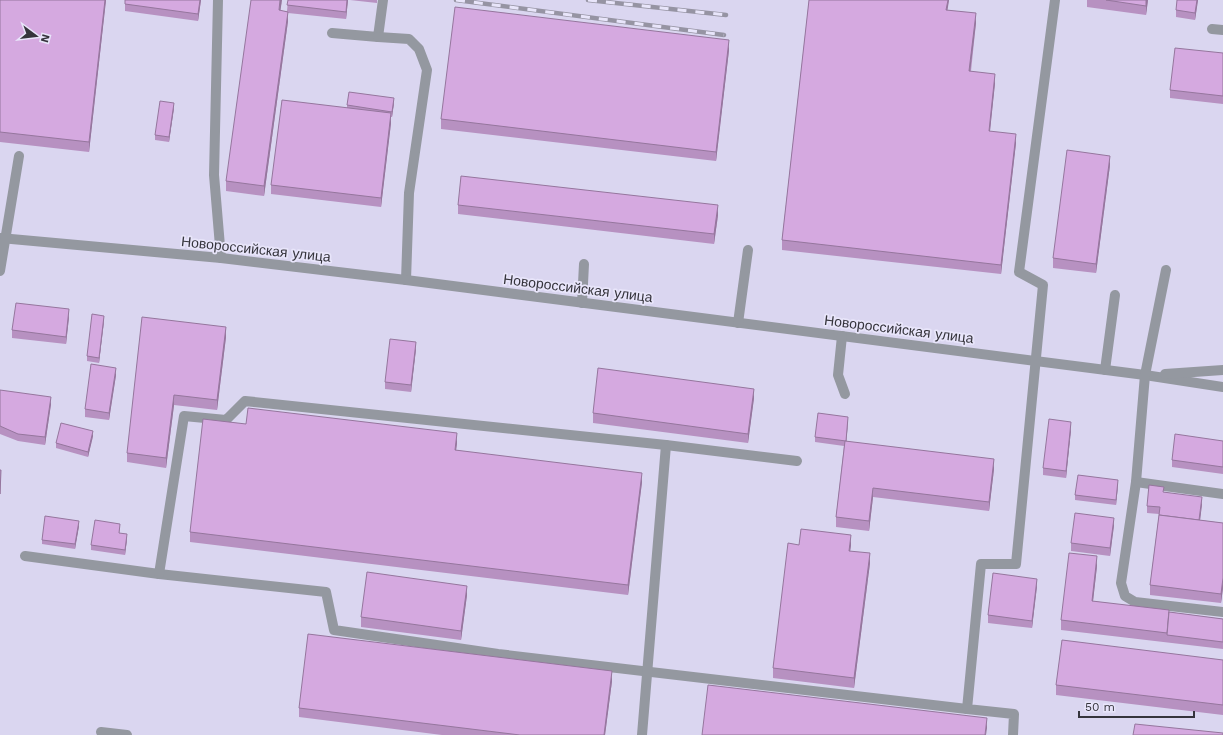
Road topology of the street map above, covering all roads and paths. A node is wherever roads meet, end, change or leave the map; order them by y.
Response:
1 (218, 0) edge
2 (383, 0) edge
3 (1055, 0) edge
4 (1212, 29) dead end
5 (1223, 30) edge
6 (332, 33) dead end
7 (378, 37) junction
8 (20, 156) dead end
9 (2, 238) edge
10 (748, 250) dead end
11 (221, 258) junction
12 (584, 264) dead end
13 (1166, 270) dead end
14 (0, 271) edge
15 (406, 280) junction
16 (1115, 296) dead end
17 (582, 302) junction
18 (738, 323) junction
19 (842, 336) junction
20 (1035, 361) junction
21 (1105, 370) junction
22 (1223, 370) edge
23 (1146, 375) junction
24 (1223, 387) edge
25 (845, 394) dead end
26 (666, 445) junction
27 (798, 461) dead end
28 (1136, 482) junction
29 (1223, 494) edge
30 (25, 556) dead end
31 (159, 574) junction
32 (1223, 612) edge
33 (648, 671) junction
34 (967, 708) junction
35 (101, 732) dead end
36 (127, 735) edge
37 (642, 735) edge
38 (1013, 735) edge

1 - 11 street
2 - 7 street
3 - 20 street
4 - 5 street
6 - 7 street
7 - 15 street
8 - 9 street
9 - 11 street, Новороссийская улица
9 - 14 street
10 - 18 street
11 - 15 street, Новороссийская улица
12 - 17 street
13 - 23 street
15 - 17 street, Новороссийская улица
16 - 21 street
17 - 18 street, Новороссийская улица
18 - 19 street, Новороссийская улица
19 - 20 street, Новороссийская улица
19 - 25 street
20 - 21 street, Новороссийская улица
20 - 34 street
21 - 23 street, Новороссийская улица
22 - 23 street
23 - 24 street
23 - 28 street
26 - 27 street
26 - 31 street
26 - 33 street
28 - 29 street
28 - 32 street
30 - 31 street
31 - 33 street
33 - 34 street
33 - 37 street
34 - 38 street
35 - 36 street

